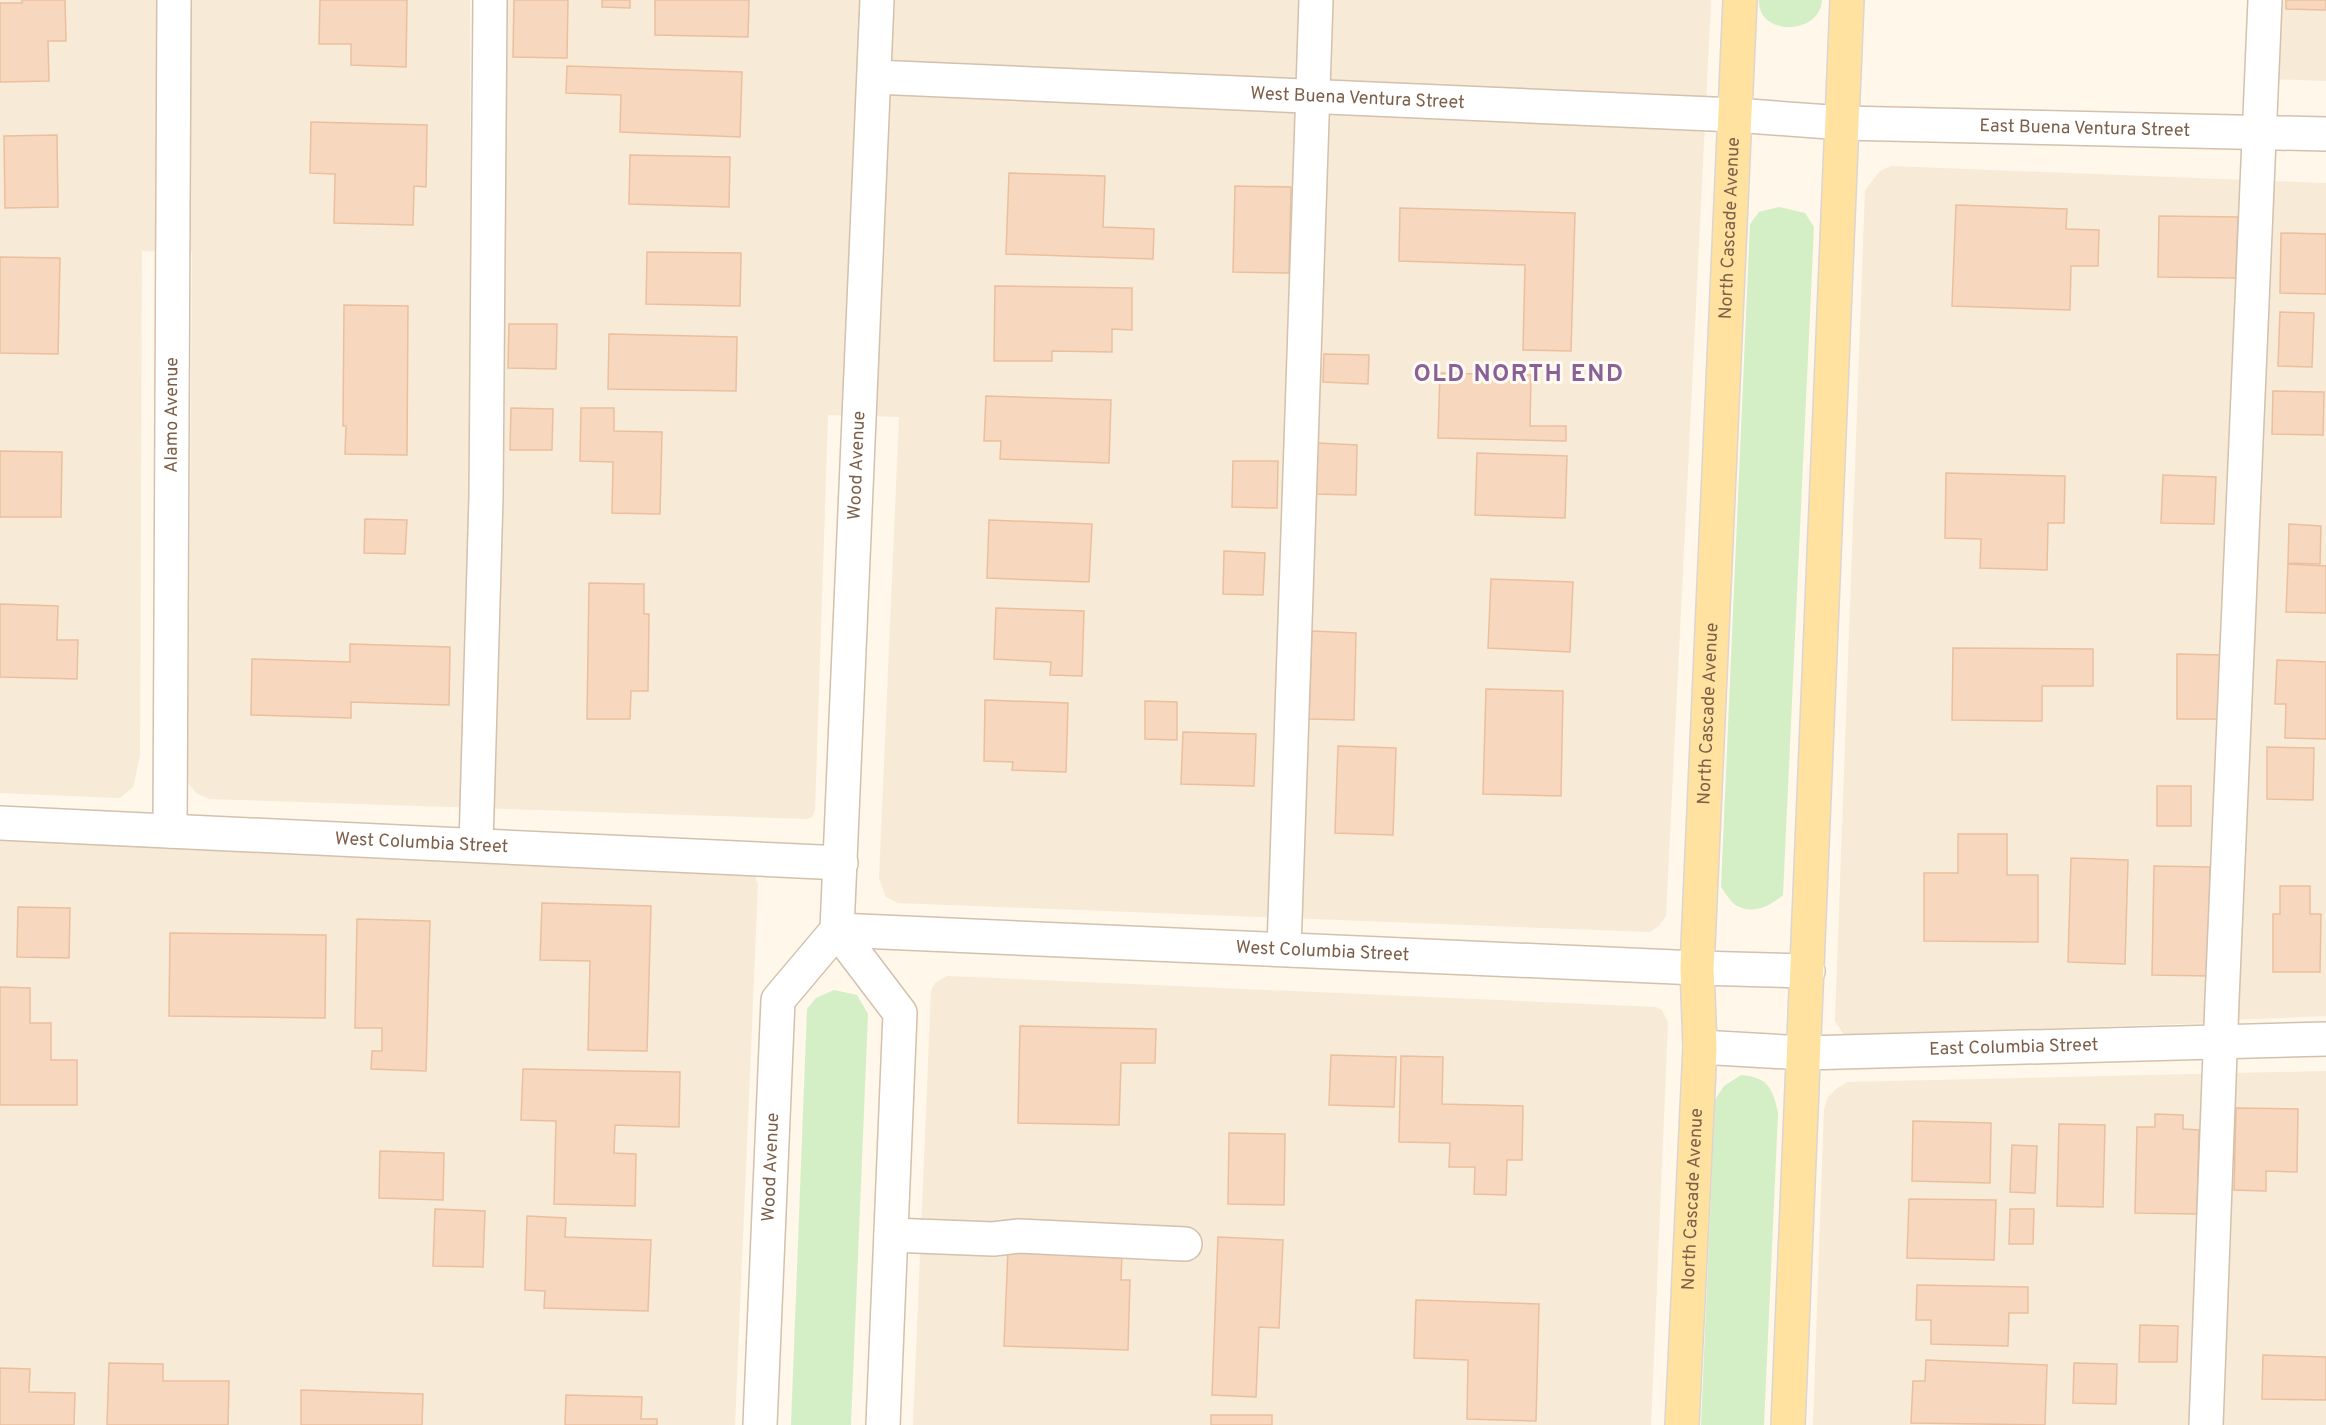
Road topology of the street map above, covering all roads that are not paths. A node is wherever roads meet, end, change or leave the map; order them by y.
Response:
1 (174, 0) edge
2 (490, 0) edge
3 (877, 0) edge
4 (1316, 0) edge
5 (1740, 0) edge
6 (1847, 0) edge
7 (2265, 0) edge
8 (874, 77) junction
9 (1312, 97) junction
10 (1734, 115) junction
11 (1843, 123) junction
12 (2259, 132) junction
13 (2326, 134) edge
14 (0, 823) edge
15 (170, 831) junction
16 (476, 845) junction
17 (841, 863) junction
18 (837, 930) junction
19 (1284, 949) junction
20 (1697, 969) junction
21 (1808, 971) junction
22 (2326, 1039) edge
23 (2220, 1043) junction
24 (1700, 1047) junction
25 (1804, 1053) junction
26 (891, 1236) junction
27 (1185, 1244) dead end
28 (760, 1425) edge
29 (883, 1425) edge
30 (1682, 1425) edge
31 (1788, 1425) edge
32 (2206, 1425) edge

1 - 15 street, Alamo Avenue
2 - 16 street
3 - 8 street, Wood Avenue
4 - 9 street
5 - 10 main road, North Cascade Avenue
6 - 11 main road
7 - 12 street
8 - 9 street, West Buena Ventura Street
8 - 17 street, Wood Avenue
9 - 10 street, West Buena Ventura Street
9 - 19 street
10 - 11 street, West Buena Ventura Street
10 - 20 main road, North Cascade Avenue
11 - 12 street, East Buena Ventura Street
11 - 21 main road
12 - 13 street, East Buena Ventura Street
12 - 23 street
14 - 15 street, West Columbia Street
15 - 16 street, West Columbia Street
16 - 17 street, West Columbia Street
17 - 18 street, Wood Avenue
18 - 19 street, West Columbia Street
18 - 26 street
18 - 28 street, Wood Avenue
19 - 20 street, West Columbia Street
20 - 21 street, West Columbia Street
20 - 24 main road, North Cascade Avenue
21 - 25 main road
22 - 23 street, East Columbia Street
23 - 25 street, East Columbia Street
23 - 32 street
24 - 25 street, East Columbia Street
24 - 30 main road, North Cascade Avenue
25 - 31 main road
26 - 27 street
26 - 29 street

